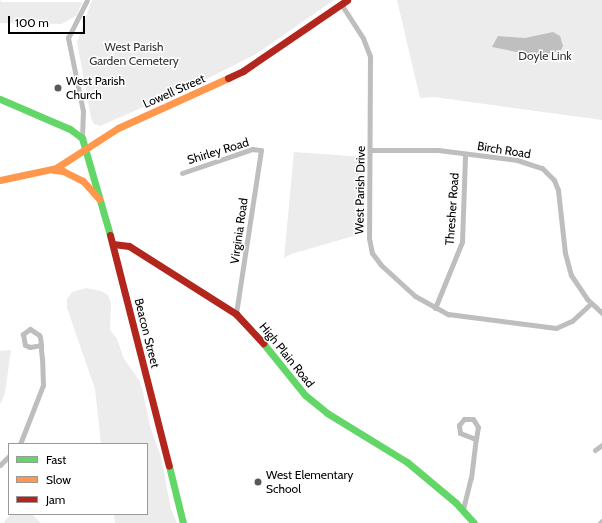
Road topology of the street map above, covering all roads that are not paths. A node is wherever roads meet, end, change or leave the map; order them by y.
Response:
1 (87, 0) edge
2 (344, 2) edge
3 (0, 99) edge
4 (82, 138) junction
5 (86, 149) junction
6 (261, 150) joint
7 (371, 150) junction
8 (465, 154) junction
9 (48, 171) junction
10 (182, 173) dead end
11 (0, 180) edge
12 (101, 201) junction
13 (113, 244) junction
14 (591, 303) junction
15 (435, 308) junction
16 (602, 313) edge
17 (236, 314) junction
18 (41, 345) dead end
19 (476, 440) junction
20 (20, 443) edge
21 (602, 445) edge
22 (595, 450) dead end
23 (8, 457) edge
24 (0, 465) edge
25 (463, 509) junction
26 (183, 523) edge
27 (474, 523) edge

1 - 4 street
2 - 5 main road, Lowell Street
2 - 7 street, West Parish Drive
3 - 4 main road
4 - 5 main road, Beacon Street
5 - 9 main road, Lowell Street
5 - 12 main road, Beacon Street
6 - 10 street, Shirley Road
6 - 17 street, Virginia Road
7 - 8 street, Birch Road
7 - 15 street, West Parish Drive
8 - 14 street, Birch Road
8 - 15 street, Thresher Road
9 - 11 main road, Lowell Street
9 - 12 main road
12 - 13 main road, Beacon Street
13 - 17 main road, High Plain Road
13 - 26 main road, Beacon Street
14 - 15 street, West Parish Drive
14 - 16 street, Birch Road
17 - 25 main road, High Plain Road
18 - 20 street
19 - 19 street
19 - 25 street
21 - 22 street
23 - 24 street
25 - 27 main road, High Plain Road

